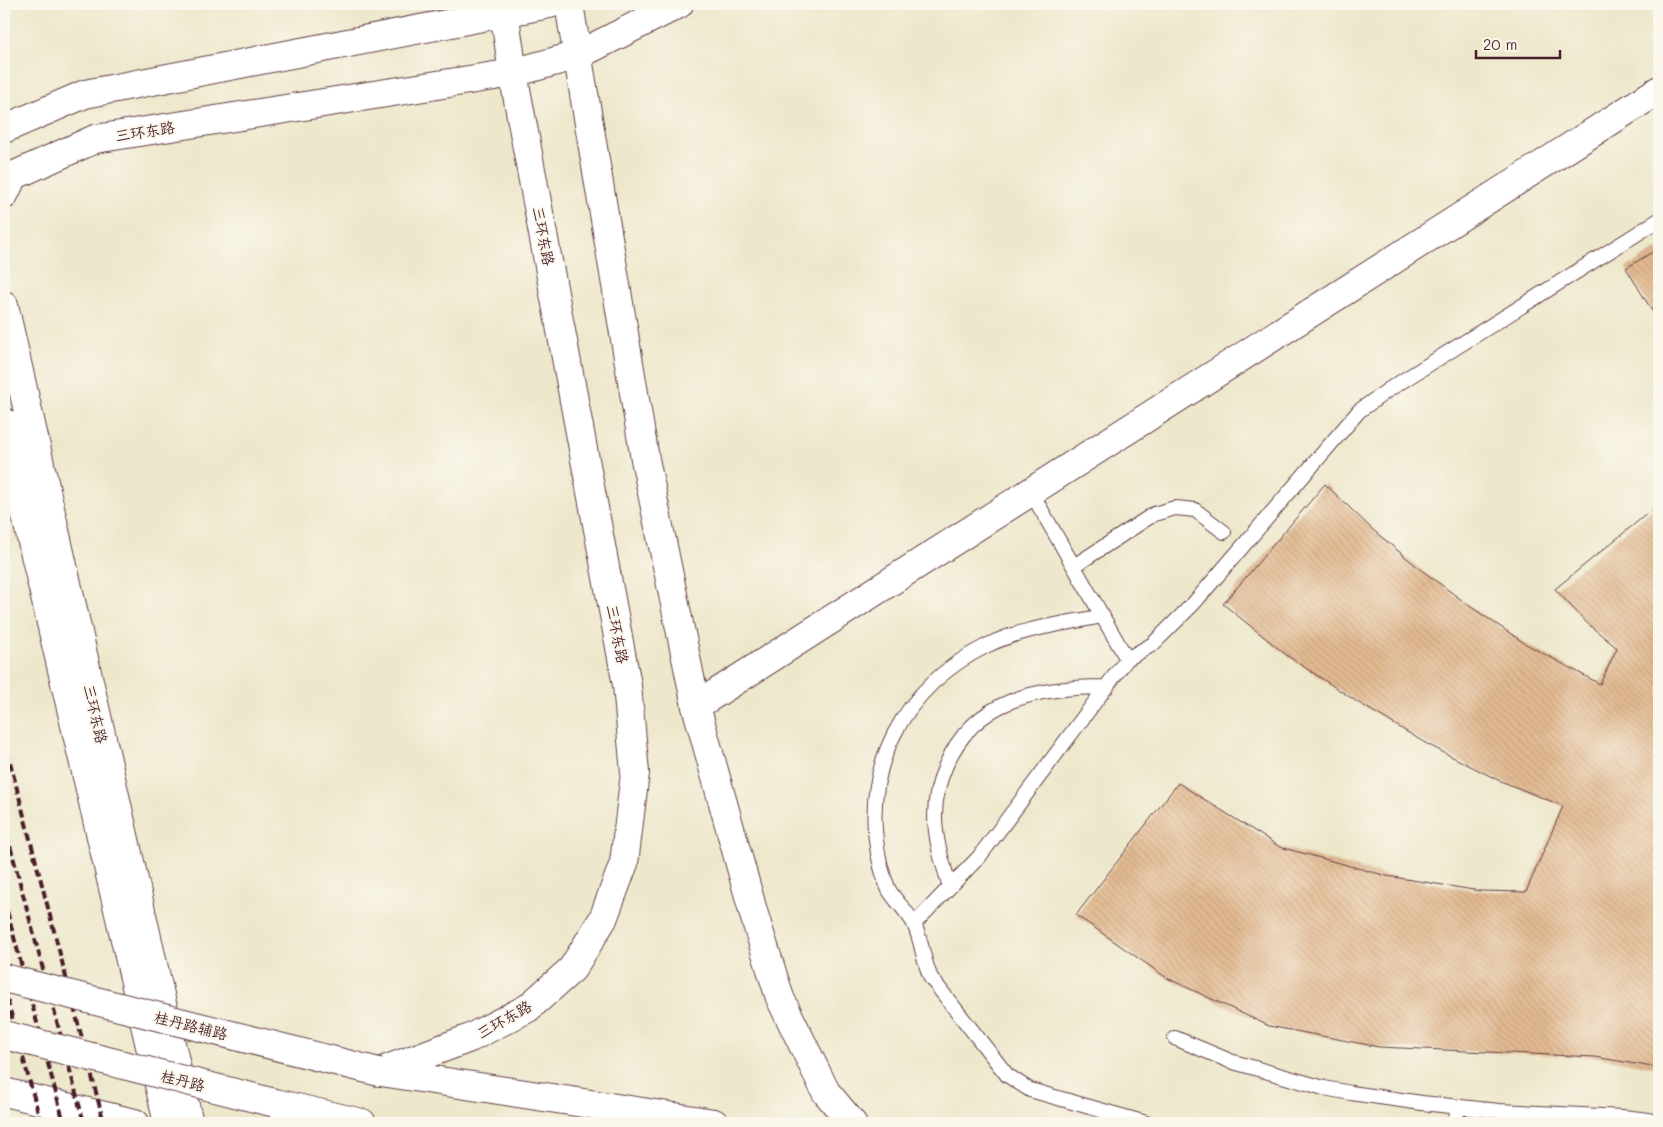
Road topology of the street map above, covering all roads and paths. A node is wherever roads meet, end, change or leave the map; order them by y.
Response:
1 (549, 4) edge
2 (569, 4) edge
3 (679, 4) edge
4 (504, 8) edge
5 (578, 55) junction
6 (513, 73) junction
7 (1659, 90) edge
8 (4, 129) edge
9 (4, 196) edge
10 (1659, 220) edge
11 (4, 306) edge
12 (4, 422) edge
13 (1031, 492) junction
14 (1224, 532) dead end
15 (1074, 566) junction
16 (1103, 616) junction
17 (1128, 659) junction
18 (1107, 687) junction
19 (696, 706) junction
20 (950, 887) junction
21 (914, 924) junction
22 (4, 978) edge
23 (4, 1035) edge
24 (1175, 1038) dead end
25 (379, 1072) junction
26 (4, 1092) edge
27 (1457, 1107) junction
28 (135, 1123) edge
29 (168, 1123) edge
30 (189, 1123) edge
31 (362, 1123) edge
32 (714, 1123) edge
33 (852, 1123) edge
34 (1146, 1123) edge
35 (1456, 1123) edge
36 (1652, 1123) edge

1 - 4 main road
2 - 5 main road
3 - 5 main road, 三环东路
4 - 6 main road, 三环东路
4 - 8 main road
5 - 6 main road, 三环东路
5 - 19 main road
6 - 9 main road, 三环东路
6 - 25 main road, 三环东路
7 - 13 main road
10 - 17 lane
11 - 30 main road, 三环东路
12 - 29 main road, 三环东路
13 - 15 lane
13 - 19 main road
14 - 15 lane
15 - 16 lane
16 - 17 lane
16 - 21 lane
17 - 18 lane
18 - 20 lane
18 - 20 lane
19 - 33 main road
20 - 21 lane
21 - 34 lane
22 - 25 main road, 桂丹路辅路, bridge
23 - 31 main road, 桂丹路, bridge
24 - 27 lane
25 - 32 main road, 桂丹路辅路
26 - 28 main road
27 - 35 lane
27 - 36 lane

